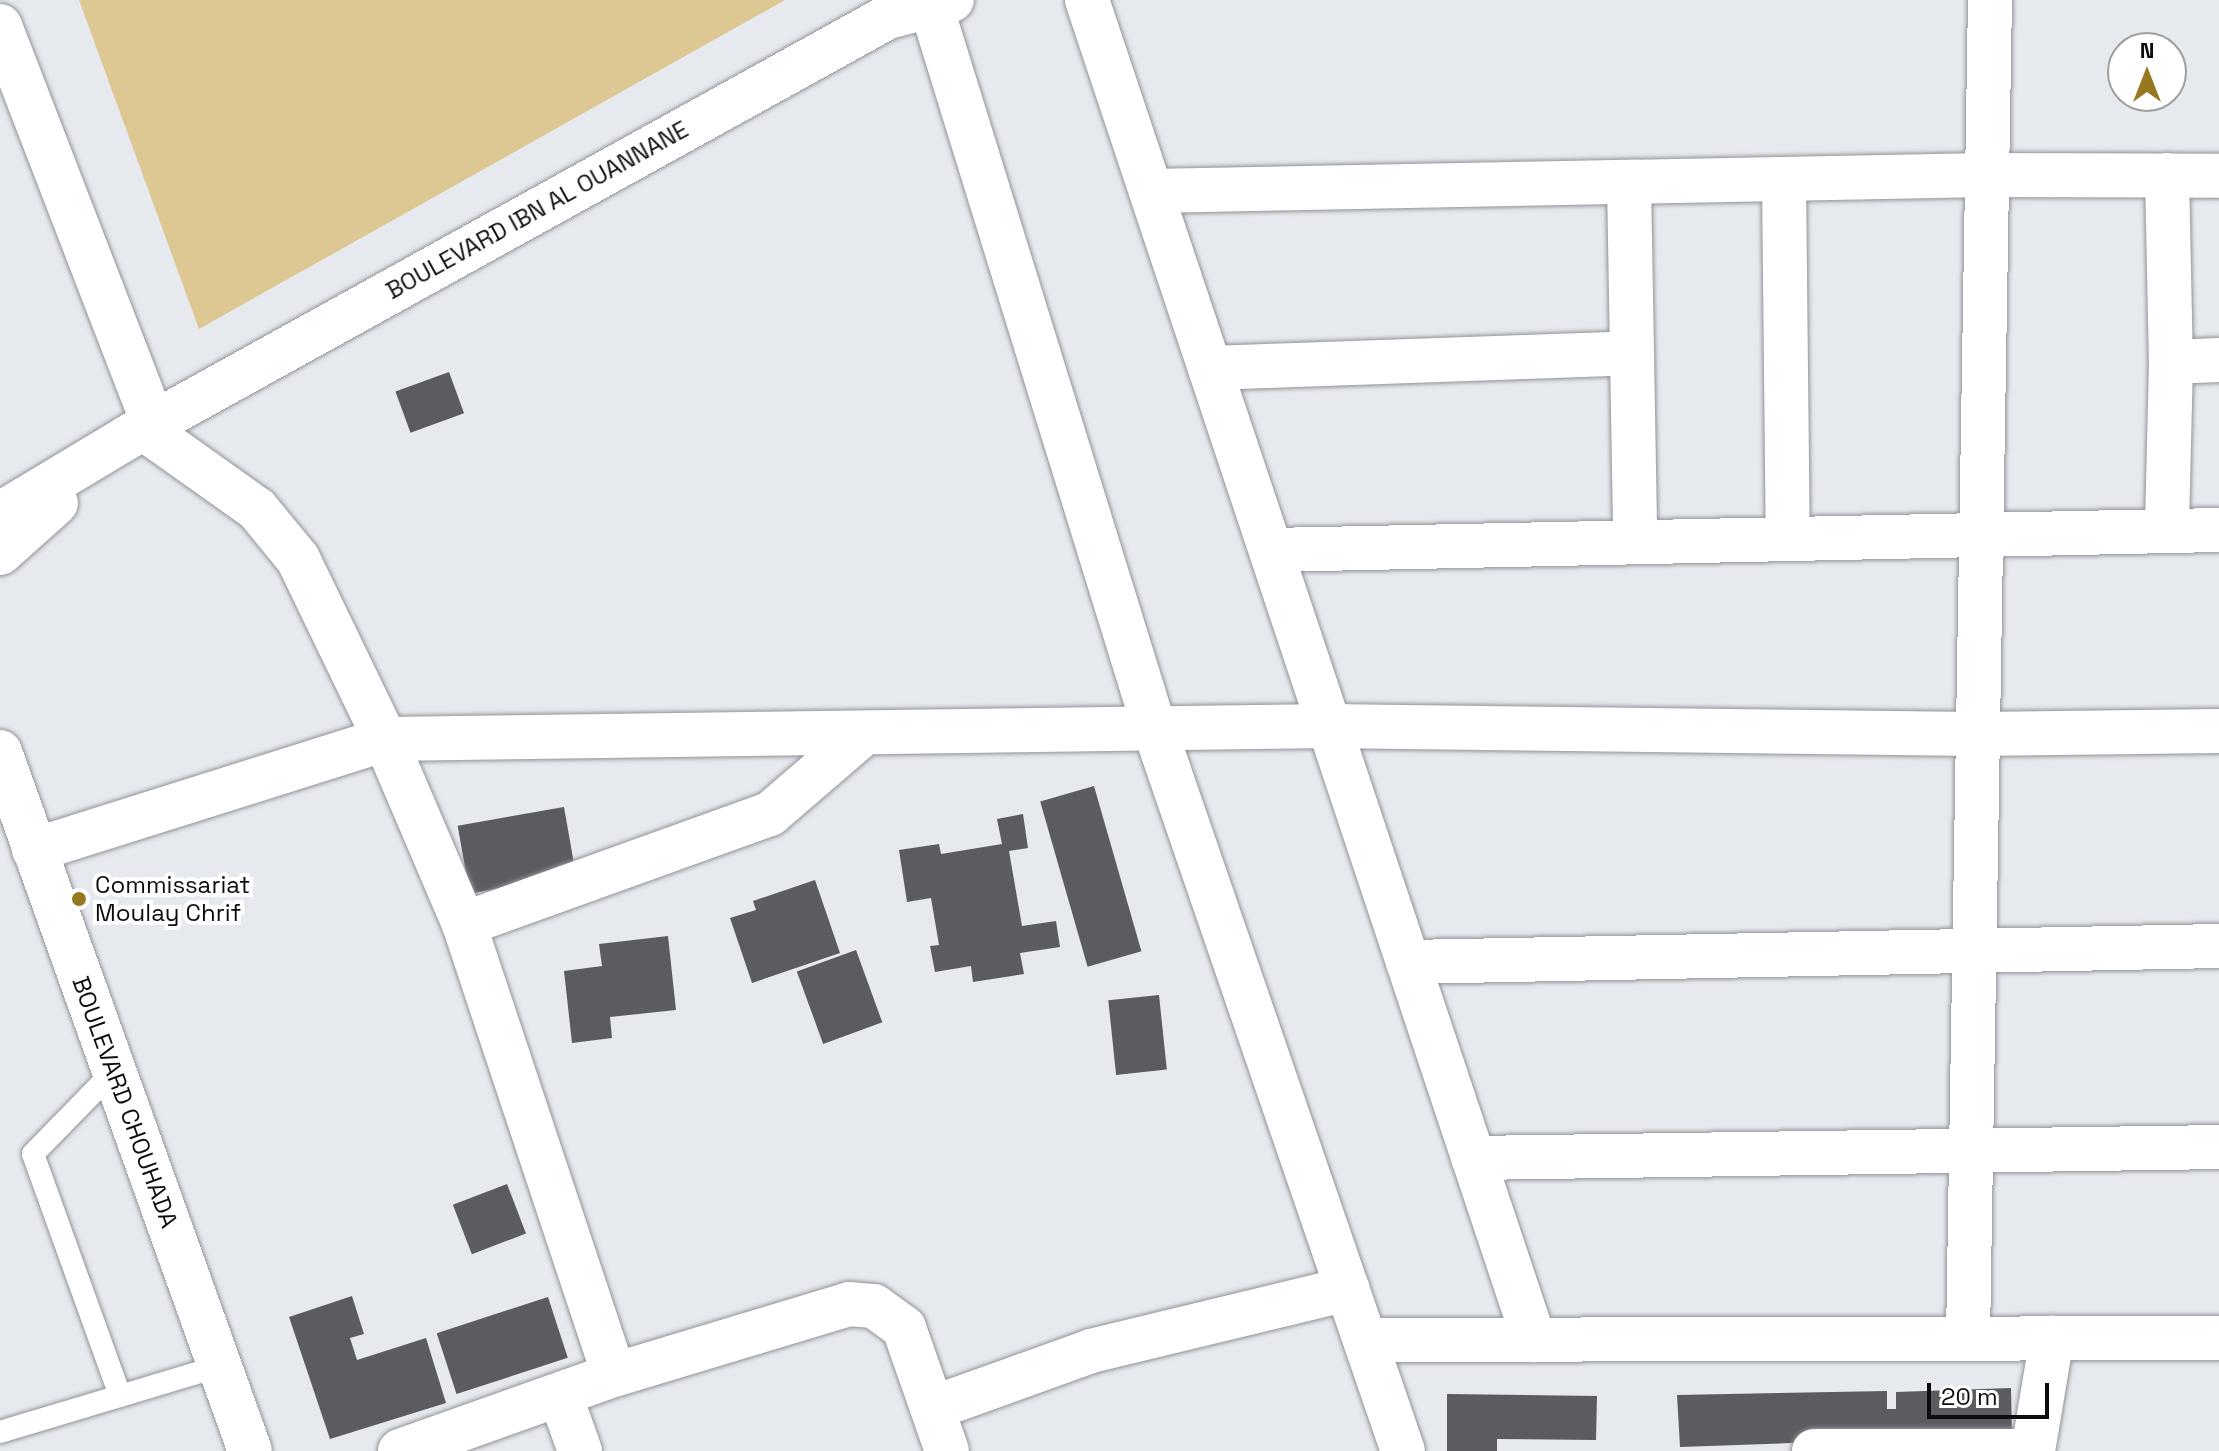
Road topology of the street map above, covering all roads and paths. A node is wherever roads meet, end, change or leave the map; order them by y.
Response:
1 (1087, 0) edge
2 (1990, 0) edge
3 (942, 3) edge
4 (0, 26) edge
5 (1987, 175) junction
6 (2167, 175) junction
7 (2219, 176) edge
8 (1784, 179) junction
9 (1629, 182) junction
10 (1151, 191) junction
11 (1632, 353) junction
12 (2219, 360) edge
13 (2171, 362) junction
14 (1210, 368) junction
15 (142, 429) junction
16 (0, 514) edge
17 (2219, 530) edge
18 (2167, 531) junction
19 (1982, 534) junction
20 (1788, 538) junction
21 (1635, 542) junction
22 (1271, 550) junction
23 (0, 553) edge
24 (1330, 726) junction
25 (1155, 730) junction
26 (2219, 731) edge
27 (863, 734) junction
28 (1978, 734) junction
29 (385, 739) junction
30 (0, 752) edge
31 (34, 850) junction
32 (464, 924) junction
33 (2219, 946) edge
34 (1975, 948) junction
35 (1408, 962) junction
36 (114, 1071) junction
37 (2219, 1147) edge
38 (1971, 1151) junction
39 (1473, 1158) junction
40 (1348, 1289) junction
41 (2052, 1338) junction
42 (2219, 1338) edge
43 (1968, 1339) junction
44 (1365, 1340) junction
45 (1534, 1340) junction
46 (220, 1366) junction
47 (614, 1375) junction
48 (560, 1395) junction
49 (120, 1396) junction
50 (933, 1408) junction
51 (0, 1432) edge
52 (250, 1451) edge
53 (400, 1451) edge
54 (580, 1451) edge
55 (947, 1451) edge
56 (1403, 1451) edge
57 (1818, 1451) edge
58 (1925, 1451) edge
59 (2019, 1451) edge
60 (2033, 1451) edge

1 - 10 street
2 - 5 street
3 - 15 street, BOULEVARD IBN AL OUANNANE
3 - 25 street
4 - 15 street
5 - 6 street
5 - 8 street
5 - 19 street
6 - 7 street
6 - 13 street
8 - 9 street
8 - 20 street
9 - 10 street
9 - 11 street
10 - 14 street
11 - 14 street
11 - 21 street
12 - 13 street
13 - 18 street
14 - 22 street
15 - 16 street, BOULEVARD IBN AL OUANNANE
15 - 23 street, BOULEVARD IBN AL OUANNANE
15 - 29 street
17 - 18 street
18 - 19 street
19 - 20 street
19 - 28 street
20 - 21 street
21 - 22 street
22 - 24 street
24 - 25 street
24 - 28 street
24 - 35 street
25 - 27 street
25 - 40 street
26 - 28 street
27 - 29 street
27 - 32 street
28 - 34 street
29 - 31 street
29 - 32 street
30 - 31 street, BOULEVARD CHOUHADA
31 - 36 street, BOULEVARD CHOUHADA
32 - 47 street
33 - 34 street
34 - 35 street
34 - 38 street
35 - 39 street
36 - 46 street, BOULEVARD CHOUHADA
36 - 49 lane
37 - 38 street
38 - 39 street
38 - 43 street
39 - 45 street
40 - 44 street
40 - 50 street
41 - 42 street
41 - 43 street
41 - 60 street
43 - 45 street
44 - 45 street
44 - 56 street
46 - 49 lane
46 - 52 street, BOULEVARD CHOUHADA
47 - 48 street
47 - 50 street
48 - 53 street
48 - 54 street
49 - 51 lane
50 - 55 street
57 - 58 street
58 - 59 street

